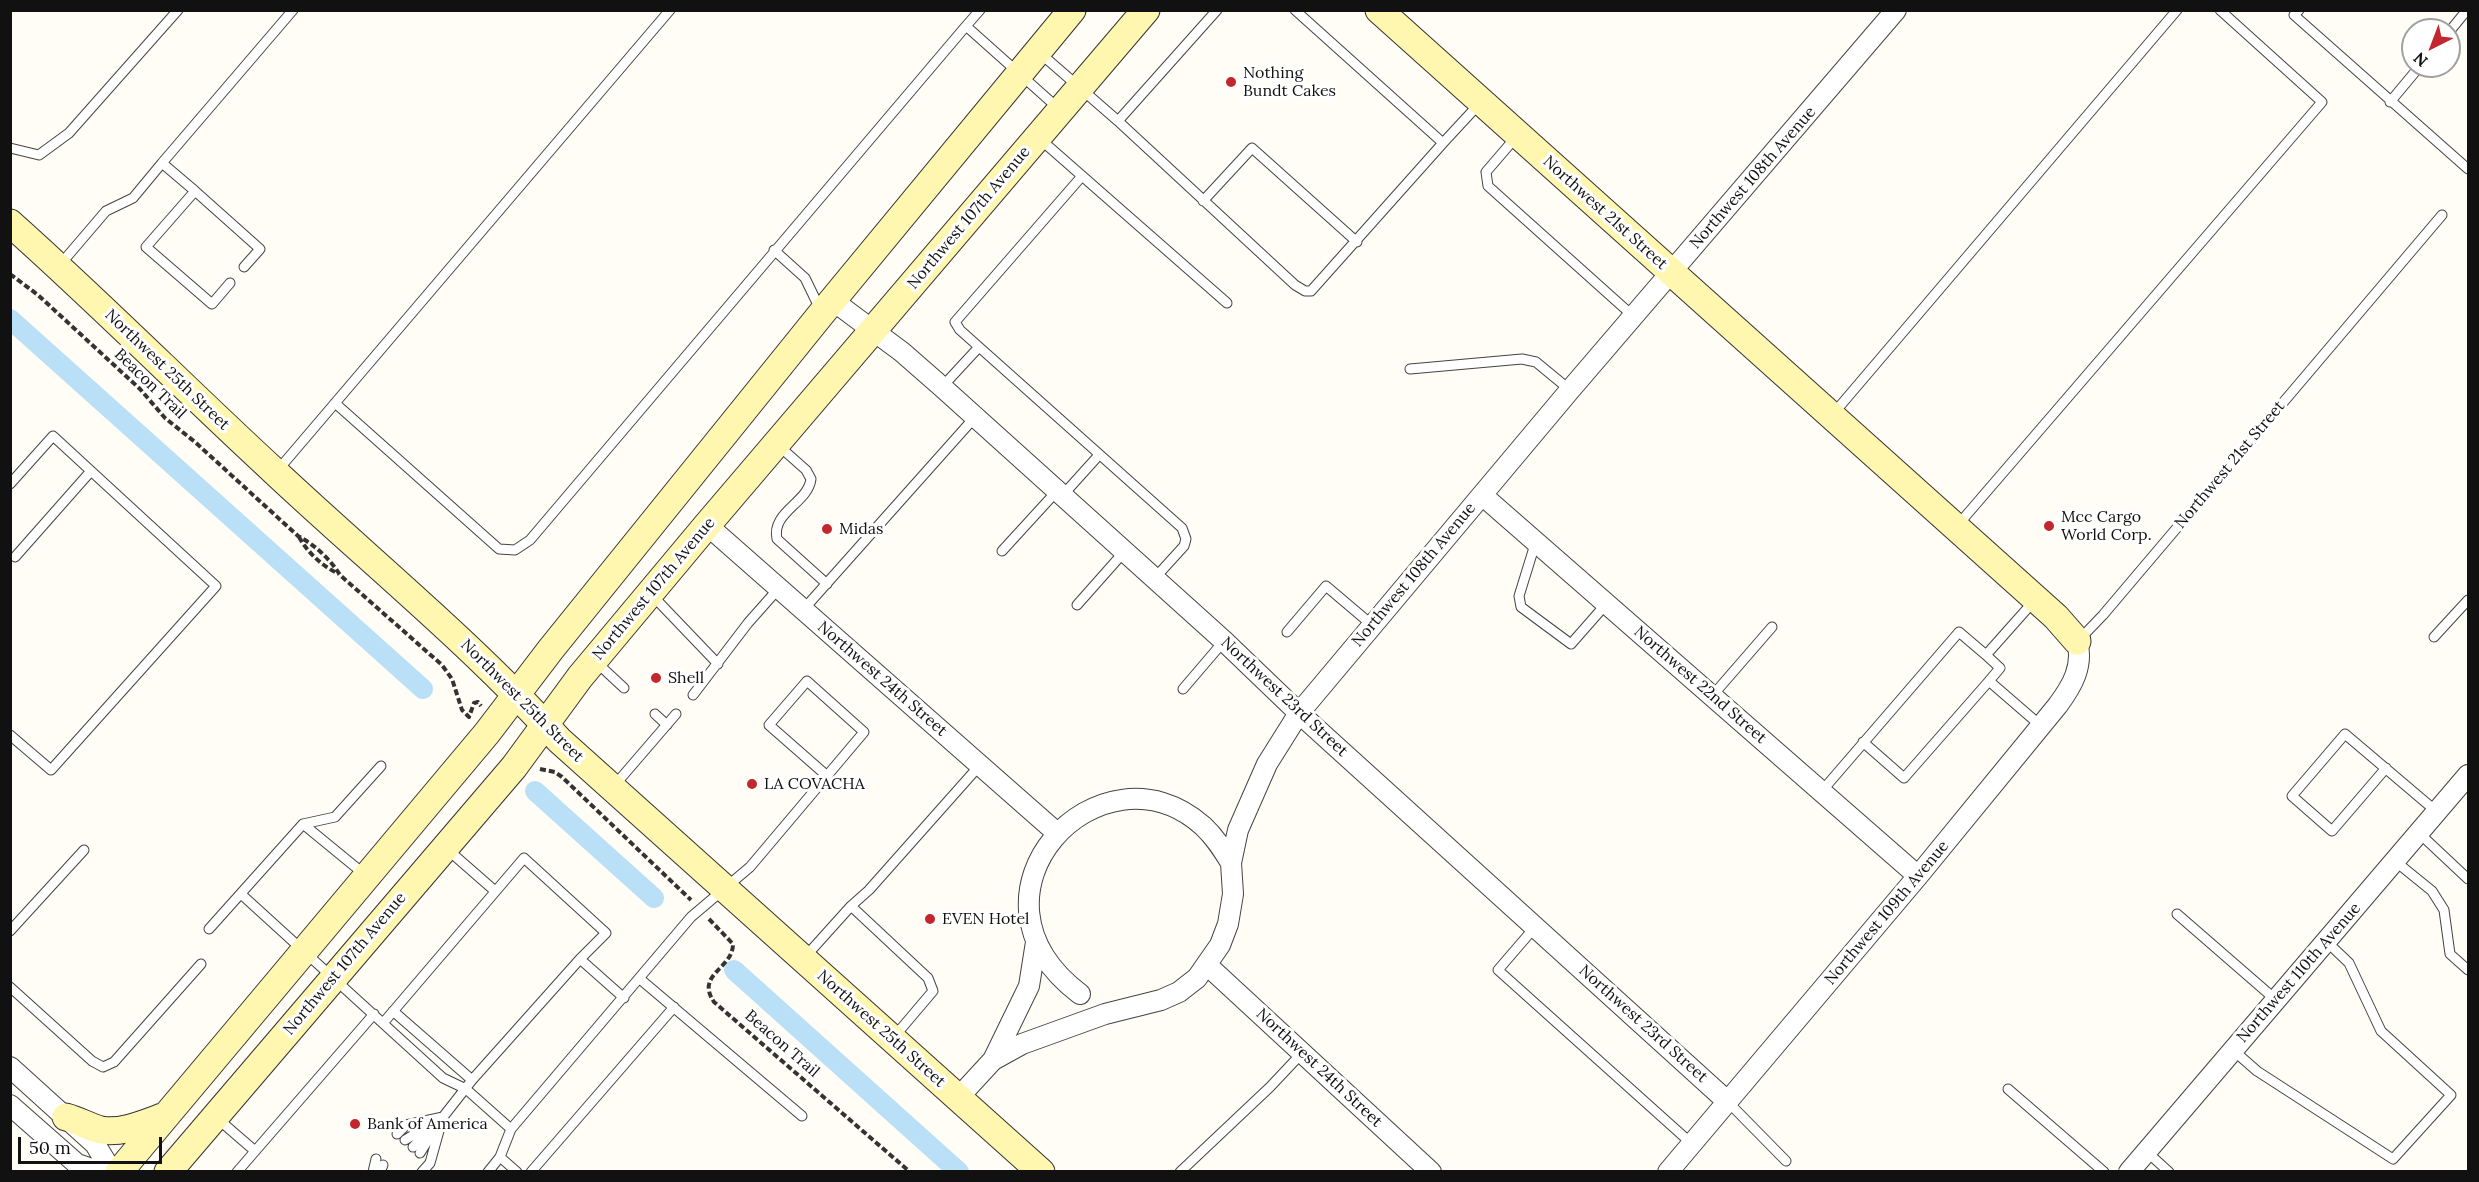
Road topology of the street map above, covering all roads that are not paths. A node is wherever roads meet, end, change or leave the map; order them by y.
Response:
1 (178, 10) edge
2 (293, 10) edge
3 (670, 10) edge
4 (980, 10) edge
5 (1072, 10) edge
6 (1146, 10) edge
7 (1217, 10) edge
8 (1294, 10) edge
9 (1379, 10) edge
10 (1896, 10) edge
11 (2177, 10) edge
12 (2220, 10) edge
13 (2299, 10) edge
14 (966, 26) junction
15 (1038, 51) junction
16 (1020, 74) junction
17 (2410, 78) edge
18 (1081, 87) junction
19 (1481, 101) junction
20 (2390, 102) junction
21 (1061, 110) junction
22 (1118, 121) junction
23 (1518, 135) junction
24 (1038, 137) junction
25 (1443, 143) junction
26 (10, 148) edge
27 (162, 163) junction
28 (2469, 169) edge
29 (1082, 176) junction
30 (195, 191) junction
31 (1203, 201) junction
32 (2442, 215) dead end
33 (10, 224) edge
34 (1357, 242) junction
35 (774, 250) junction
36 (58, 266) junction
37 (244, 267) dead end
38 (1671, 273) junction
39 (230, 284) dead end
40 (1227, 303) dead end
41 (827, 307) junction
42 (1633, 316) junction
43 (873, 331) junction
44 (979, 347) junction
45 (1410, 369) dead end
46 (942, 387) junction
47 (1570, 390) junction
48 (335, 403) junction
49 (975, 417) junction
50 (1830, 417) junction
51 (777, 444) junction
52 (1100, 455) junction
53 (91, 471) junction
54 (276, 473) junction
55 (10, 484) edge
56 (1059, 494) junction
57 (1482, 495) junction
58 (707, 525) junction
59 (1955, 528) junction
60 (1536, 541) junction
61 (1002, 551) dead end
62 (1124, 552) junction
63 (15, 557) dead end
64 (1154, 579) junction
65 (827, 584) junction
66 (778, 588) junction
67 (651, 593) junction
68 (2036, 599) junction
69 (2469, 600) edge
70 (1607, 603) junction
71 (1077, 605) dead end
72 (803, 610) junction
73 (1371, 625) junction
74 (1772, 627) dead end
75 (1287, 632) dead end
76 (2434, 637) dead end
77 (1224, 641) junction
78 (2077, 641) junction
79 (1986, 656) junction
80 (594, 660) junction
81 (717, 664) junction
82 (1989, 681) junction
83 (624, 687) dead end
84 (1183, 689) dead end
85 (516, 694) junction
86 (693, 695) dead end
87 (1713, 695) junction
88 (1299, 713) junction
89 (655, 714) dead end
90 (676, 714) dead end
91 (544, 723) junction
92 (667, 725) junction
93 (2041, 726) junction
94 (10, 735) edge
95 (1863, 742) junction
96 (980, 765) junction
97 (381, 766) dead end
98 (2386, 768) junction
99 (826, 775) junction
100 (2469, 775) edge
101 (612, 788) junction
102 (1821, 792) junction
103 (2437, 812) junction
104 (303, 824) junction
105 (1057, 833) junction
106 (2419, 833) junction
107 (445, 847) junction
108 (84, 850) dead end
109 (2395, 861) junction
110 (1231, 862) junction
111 (366, 876) junction
112 (1918, 876) junction
113 (2469, 879) edge
114 (723, 889) junction
115 (495, 891) junction
116 (241, 894) junction
117 (851, 906) junction
118 (2177, 914) dead end
119 (1535, 927) junction
120 (209, 928) dead end
121 (10, 931) edge
122 (2326, 941) junction
123 (1036, 942) junction
124 (303, 950) junction
125 (580, 959) junction
126 (803, 959) junction
127 (201, 964) dead end
128 (1207, 964) junction
129 (2469, 970) edge
130 (333, 978) junction
131 (640, 979) junction
132 (10, 987) edge
133 (1080, 994) dead end
134 (624, 998) junction
135 (2276, 1000) junction
136 (674, 1006) junction
137 (393, 1011) junction
138 (374, 1014) junction
139 (384, 1022) junction
140 (892, 1039) junction
141 (2233, 1050) junction
142 (1303, 1052) junction
143 (993, 1060) junction
144 (10, 1067) edge
145 (472, 1080) junction
146 (466, 1089) junction
147 (2008, 1089) dead end
148 (958, 1098) junction
149 (1728, 1102) junction
150 (10, 1105) edge
151 (165, 1116) junction
152 (215, 1116) junction
153 (802, 1116) dead end
154 (66, 1117) junction
155 (443, 1118) junction
156 (512, 1129) junction
157 (401, 1137) dead end
158 (1692, 1144) junction
159 (417, 1150) dead end
160 (255, 1151) junction
161 (2146, 1151) junction
162 (500, 1157) junction
163 (1786, 1161) dead end
164 (380, 1165) edge
165 (100, 1172) edge
166 (112, 1172) edge
167 (119, 1172) edge
168 (168, 1172) edge
169 (237, 1172) edge
170 (373, 1172) edge
171 (422, 1172) edge
172 (488, 1172) edge
173 (518, 1172) edge
174 (531, 1172) edge
175 (1041, 1172) edge
176 (1180, 1172) edge
177 (1431, 1172) edge
178 (1668, 1172) edge
179 (2104, 1172) edge
180 (2129, 1172) edge
181 (2169, 1172) edge

1 - 26 lane
2 - 27 lane
3 - 48 lane
4 - 14 lane
5 - 15 main road
6 - 18 main road, Northwest 107th Avenue
7 - 22 lane
8 - 25 lane
9 - 19 main road, Northwest 21st Street
10 - 38 street, Northwest 108th Avenue
11 - 50 lane
12 - 59 lane
13 - 20 lane
14 - 16 lane
14 - 35 lane
15 - 16 main road
15 - 18 lane
16 - 21 lane
16 - 41 main road
17 - 20 lane
18 - 21 main road, Northwest 107th Avenue
18 - 22 lane
19 - 23 main road, Northwest 21st Street
19 - 25 lane
20 - 28 lane
21 - 24 main road, Northwest 107th Avenue
22 - 31 lane
23 - 38 main road, Northwest 21st Street
23 - 42 lane
24 - 29 lane
24 - 43 main road, Northwest 107th Avenue
25 - 34 lane
27 - 30 lane
27 - 36 lane
29 - 40 lane
29 - 44 lane
30 - 37 lane
30 - 39 lane
31 - 34 lane
31 - 34 lane
32 - 78 lane, Northwest 21st Street
33 - 36 main road, Northwest 25th Street
35 - 41 lane
35 - 48 lane
36 - 54 main road, Northwest 25th Street
38 - 42 street, Northwest 108th Avenue
38 - 50 main road, Northwest 21st Street
41 - 43 street, Northwest 23rd Street
41 - 85 main road
42 - 47 street, Northwest 108th Avenue
43 - 46 street, Northwest 23rd Street
43 - 51 main road, Northwest 107th Avenue
44 - 46 lane
44 - 52 lane
45 - 47 lane
46 - 49 street, Northwest 23rd Street
47 - 57 street, Northwest 108th Avenue
48 - 54 lane
49 - 56 street, Northwest 23rd Street
49 - 65 lane
50 - 59 main road, Northwest 21st Street
51 - 58 main road, Northwest 107th Avenue
51 - 65 lane
52 - 56 lane
52 - 64 lane
53 - 55 lane
53 - 63 lane
53 - 94 lane
54 - 85 main road, Northwest 25th Street
56 - 61 lane
56 - 62 street, Northwest 23rd Street
57 - 60 street, Northwest 22nd Street
57 - 73 street, Northwest 108th Avenue
58 - 66 street, Northwest 24th Street
58 - 67 main road, Northwest 107th Avenue
59 - 68 main road, Northwest 21st Street
60 - 70 street, Northwest 22nd Street
60 - 70 lane
62 - 64 street, Northwest 23rd Street
62 - 71 lane
64 - 77 street, Northwest 23rd Street
65 - 72 lane
66 - 72 street, Northwest 24th Street
66 - 81 lane
67 - 80 main road, Northwest 107th Avenue
67 - 81 lane
68 - 78 main road, Northwest 21st Street
68 - 79 lane
69 - 76 lane
70 - 87 street, Northwest 22nd Street
72 - 96 street, Northwest 24th Street
73 - 75 lane
73 - 88 street, Northwest 108th Avenue
74 - 87 lane
77 - 84 lane
77 - 88 street, Northwest 23rd Street
78 - 93 street, Northwest 109th Avenue
79 - 82 lane
79 - 95 lane
80 - 83 lane
80 - 91 main road, Northwest 107th Avenue
81 - 86 lane
82 - 93 lane
82 - 95 lane
85 - 91 main road, Northwest 25th Street
85 - 111 main road
87 - 102 street, Northwest 22nd Street
88 - 110 street, Northwest 108th Avenue
88 - 119 street, Northwest 23rd Street
89 - 92 lane
90 - 92 lane
91 - 101 main road, Northwest 25th Street
91 - 107 main road, Northwest 107th Avenue
92 - 101 lane
93 - 112 street, Northwest 109th Avenue
95 - 102 lane
96 - 105 street, Northwest 24th Street
96 - 117 lane
97 - 104 lane
98 - 98 lane
98 - 103 lane
99 - 99 lane
99 - 114 lane
100 - 103 street, Northwest 110th Avenue
101 - 114 main road, Northwest 25th Street
102 - 112 street, Northwest 22nd Street
103 - 106 street, Northwest 110th Avenue
104 - 111 lane
104 - 116 lane
105 - 110 street
105 - 123 street
106 - 109 street, Northwest 110th Avenue
106 - 113 lane
107 - 115 lane
107 - 130 main road, Northwest 107th Avenue
108 - 121 lane
109 - 122 street, Northwest 110th Avenue
109 - 129 lane
110 - 128 street, Northwest 108th Avenue
111 - 124 main road
112 - 149 street, Northwest 109th Avenue
114 - 126 main road, Northwest 25th Street
114 - 131 lane
115 - 125 lane
115 - 137 lane
116 - 120 lane
116 - 124 lane
117 - 126 lane
117 - 140 lane
118 - 135 lane
119 - 149 street, Northwest 23rd Street
119 - 158 lane
122 - 135 street, Northwest 110th Avenue
122 - 141 lane
123 - 133 street
123 - 143 street
124 - 130 lane
124 - 151 main road
125 - 134 lane
125 - 145 lane
126 - 140 main road, Northwest 25th Street
127 - 132 lane
128 - 142 street, Northwest 24th Street
128 - 143 street, Northwest 108th Avenue
130 - 138 lane
130 - 152 main road, Northwest 107th Avenue
131 - 134 lane
131 - 136 lane
134 - 156 lane
135 - 141 street, Northwest 110th Avenue
136 - 153 lane
136 - 174 lane
137 - 139 lane
137 - 145 lane
138 - 139 lane
138 - 160 lane
139 - 146 lane
140 - 148 main road, Northwest 25th Street
141 - 161 street, Northwest 110th Avenue
142 - 176 lane
142 - 177 street, Northwest 24th Street
143 - 148 street, Northwest 108th Avenue
144 - 154 street
145 - 146 lane
146 - 155 lane
146 - 156 lane
147 - 179 lane
148 - 175 main road, Northwest 25th Street
149 - 158 street, Northwest 109th Avenue
149 - 163 lane
150 - 165 street
151 - 154 main road
151 - 167 main road
152 - 160 lane
152 - 168 main road, Northwest 107th Avenue
154 - 166 street
155 - 157 lane
155 - 159 lane
155 - 171 lane
156 - 162 lane
158 - 178 street, Northwest 109th Avenue
160 - 169 lane
161 - 180 street, Northwest 110th Avenue
161 - 181 lane
162 - 172 lane
162 - 173 lane
164 - 170 lane

